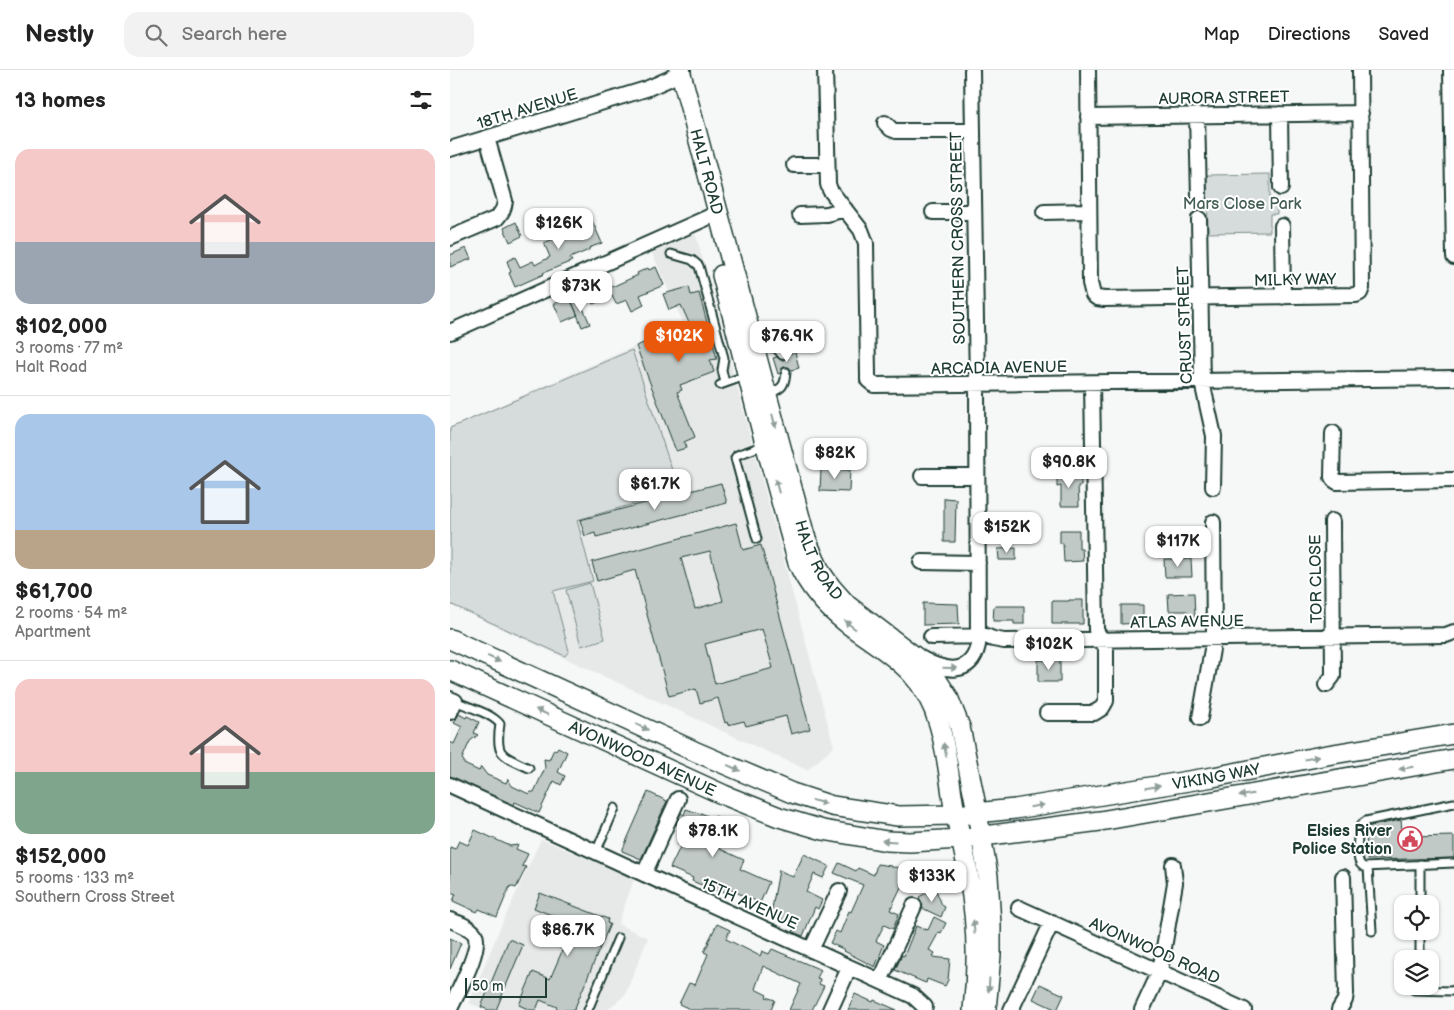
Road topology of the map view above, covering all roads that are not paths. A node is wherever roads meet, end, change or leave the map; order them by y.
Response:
1 (825, 70) edge
2 (972, 70) edge
3 (1088, 70) edge
4 (1360, 70) edge
5 (1451, 70) edge
6 (676, 72) edge
7 (1361, 113) junction
8 (1280, 114) junction
9 (1196, 115) junction
10 (1088, 116) junction
11 (884, 123) dead end
12 (972, 131) junction
13 (487, 138) junction
14 (450, 149) edge
15 (794, 165) dead end
16 (826, 165) junction
17 (1281, 188) dead end
18 (1199, 196) dead end
19 (845, 209) junction
20 (1089, 211) junction
21 (932, 212) dead end
22 (974, 212) junction
23 (1044, 212) dead end
24 (712, 215) junction
25 (800, 215) dead end
26 (1199, 220) dead end
27 (1282, 226) dead end
28 (450, 238) edge
29 (671, 254) dead end
30 (1454, 257) edge
31 (1283, 297) junction
32 (1200, 298) junction
33 (450, 332) edge
34 (755, 348) junction
35 (782, 355) dead end
36 (786, 372) dead end
37 (748, 374) junction
38 (1454, 378) edge
39 (1202, 382) junction
40 (1092, 383) junction
41 (977, 384) junction
42 (767, 394) junction
43 (1333, 433) dead end
44 (766, 445) junction
45 (922, 476) dead end
46 (977, 476) junction
47 (1454, 480) edge
48 (1213, 487) dead end
49 (1332, 521) dead end
50 (1213, 522) dead end
51 (757, 539) dead end
52 (921, 562) dead end
53 (978, 562) junction
54 (1450, 633) edge
55 (978, 636) junction
56 (931, 637) dead end
57 (1333, 637) junction
58 (1214, 638) junction
59 (450, 639) edge
60 (1101, 639) junction
61 (905, 650) junction
62 (450, 670) edge
63 (1326, 685) dead end
64 (452, 704) edge
65 (1047, 713) dead end
66 (1200, 718) dead end
67 (1454, 734) edge
68 (1454, 759) edge
69 (529, 768) dead end
70 (450, 785) edge
71 (678, 799) dead end
72 (1454, 803) edge
73 (615, 808) dead end
74 (977, 813) junction
75 (956, 815) junction
76 (981, 836) junction
77 (960, 838) junction
78 (596, 852) junction
79 (1454, 863) edge
80 (1420, 864) junction
81 (1173, 865) dead end
82 (1368, 866) junction
83 (644, 874) junction
84 (1344, 877) dead end
85 (838, 891) dead end
86 (1420, 895) edge
87 (914, 906) dead end
88 (1019, 908) dead end
89 (450, 920) edge
90 (1052, 922) junction
91 (1372, 931) dead end
92 (618, 938) dead end
93 (811, 950) junction
94 (849, 968) junction
95 (1160, 971) junction
96 (880, 981) junction
97 (1454, 990) edge
98 (1439, 991) edge
99 (925, 1007) dead end
100 (450, 1009) edge
101 (588, 1010) edge
102 (830, 1010) edge
103 (973, 1010) edge
104 (986, 1010) edge
105 (1011, 1010) edge
106 (1142, 1010) edge
107 (1244, 1010) edge
108 (1340, 1010) edge

1 - 16 street, ARCADIA AVENUE
2 - 12 street, SOUTHERN CROSS STREET
3 - 10 street, MILKY WAY
4 - 7 street, MILKY WAY
5 - 30 street
6 - 13 street, 18TH AVENUE
6 - 24 main road, HALT ROAD
7 - 8 street, AURORA STREET
7 - 31 street, MILKY WAY
8 - 9 street, AURORA STREET
8 - 17 street
9 - 10 street, AURORA STREET
9 - 18 street
10 - 20 street, MILKY WAY
11 - 12 street
12 - 22 street, SOUTHERN CROSS STREET
13 - 14 street, 18TH AVENUE
13 - 28 street
15 - 16 street
16 - 19 street, ARCADIA AVENUE
19 - 25 street
19 - 41 street, ARCADIA AVENUE
20 - 23 street
20 - 32 street, MILKY WAY
21 - 22 street
22 - 41 street, SOUTHERN CROSS STREET
24 - 33 street
24 - 34 main road, HALT ROAD
24 - 37 main road, HALT ROAD
26 - 32 street, CRUST STREET
27 - 31 street
29 - 37 lane
31 - 32 street, MILKY WAY
32 - 39 street, CRUST STREET
34 - 35 lane
34 - 42 main road, HALT ROAD
36 - 42 lane
37 - 44 main road, HALT ROAD
38 - 39 street, ARCADIA AVENUE
39 - 40 street, ARCADIA AVENUE
39 - 48 street, CRUST STREET
40 - 41 street, ARCADIA AVENUE
40 - 60 street
41 - 46 street, SOUTHERN CROSS STREET
42 -> 61 main road, HALT ROAD
43 - 47 street
44 - 51 lane
75 -> 44 main road, HALT ROAD
45 - 46 street
46 - 53 street, SOUTHERN CROSS STREET
49 - 57 street, TOR CLOSE
50 - 58 street
52 - 53 street
53 - 55 street, SOUTHERN CROSS STREET
54 - 57 street, ATLAS AVENUE
55 - 56 street, ATLAS AVENUE
55 - 60 street, ATLAS AVENUE
61 -> 55 street, SOUTHERN CROSS STREET
57 - 58 street, ATLAS AVENUE
57 - 63 street, TOR CLOSE
58 - 60 street, ATLAS AVENUE
58 - 66 street
59 -> 75 main road, AVONWOOD AVENUE
60 - 65 street
61 - 74 main road, HALT ROAD
77 -> 62 main road, AVONWOOD AVENUE
64 - 69 lane
74 -> 67 main road, VIKING WAY
68 -> 76 main road, VIKING WAY
70 - 78 street, 15TH AVENUE
71 - 83 street
72 - 82 lane
73 - 78 lane
74 - 75 main road, AVONWOOD AVENUE
74 - 76 main road, HALT ROAD
75 - 77 main road, HALT ROAD
76 - 77 main road, AVONWOOD AVENUE
76 -> 104 main road, HALT ROAD
103 -> 77 main road, HALT ROAD
78 - 83 street, 15TH AVENUE
79 - 80 lane
80 - 82 lane
80 - 86 lane
81 - 95 street
82 - 91 lane
83 - 93 street, 15TH AVENUE
84 - 108 street
85 - 93 street
87 - 96 street
88 - 90 street, AVONWOOD ROAD
89 - 100 street
90 - 95 street, AVONWOOD ROAD
90 - 105 street
92 - 101 lane
93 - 94 street, 15TH AVENUE
94 - 96 street, 15TH AVENUE
94 - 102 street
95 - 106 street
95 - 107 street, AVONWOOD ROAD
96 - 99 street, 15TH AVENUE
97 - 98 lane

